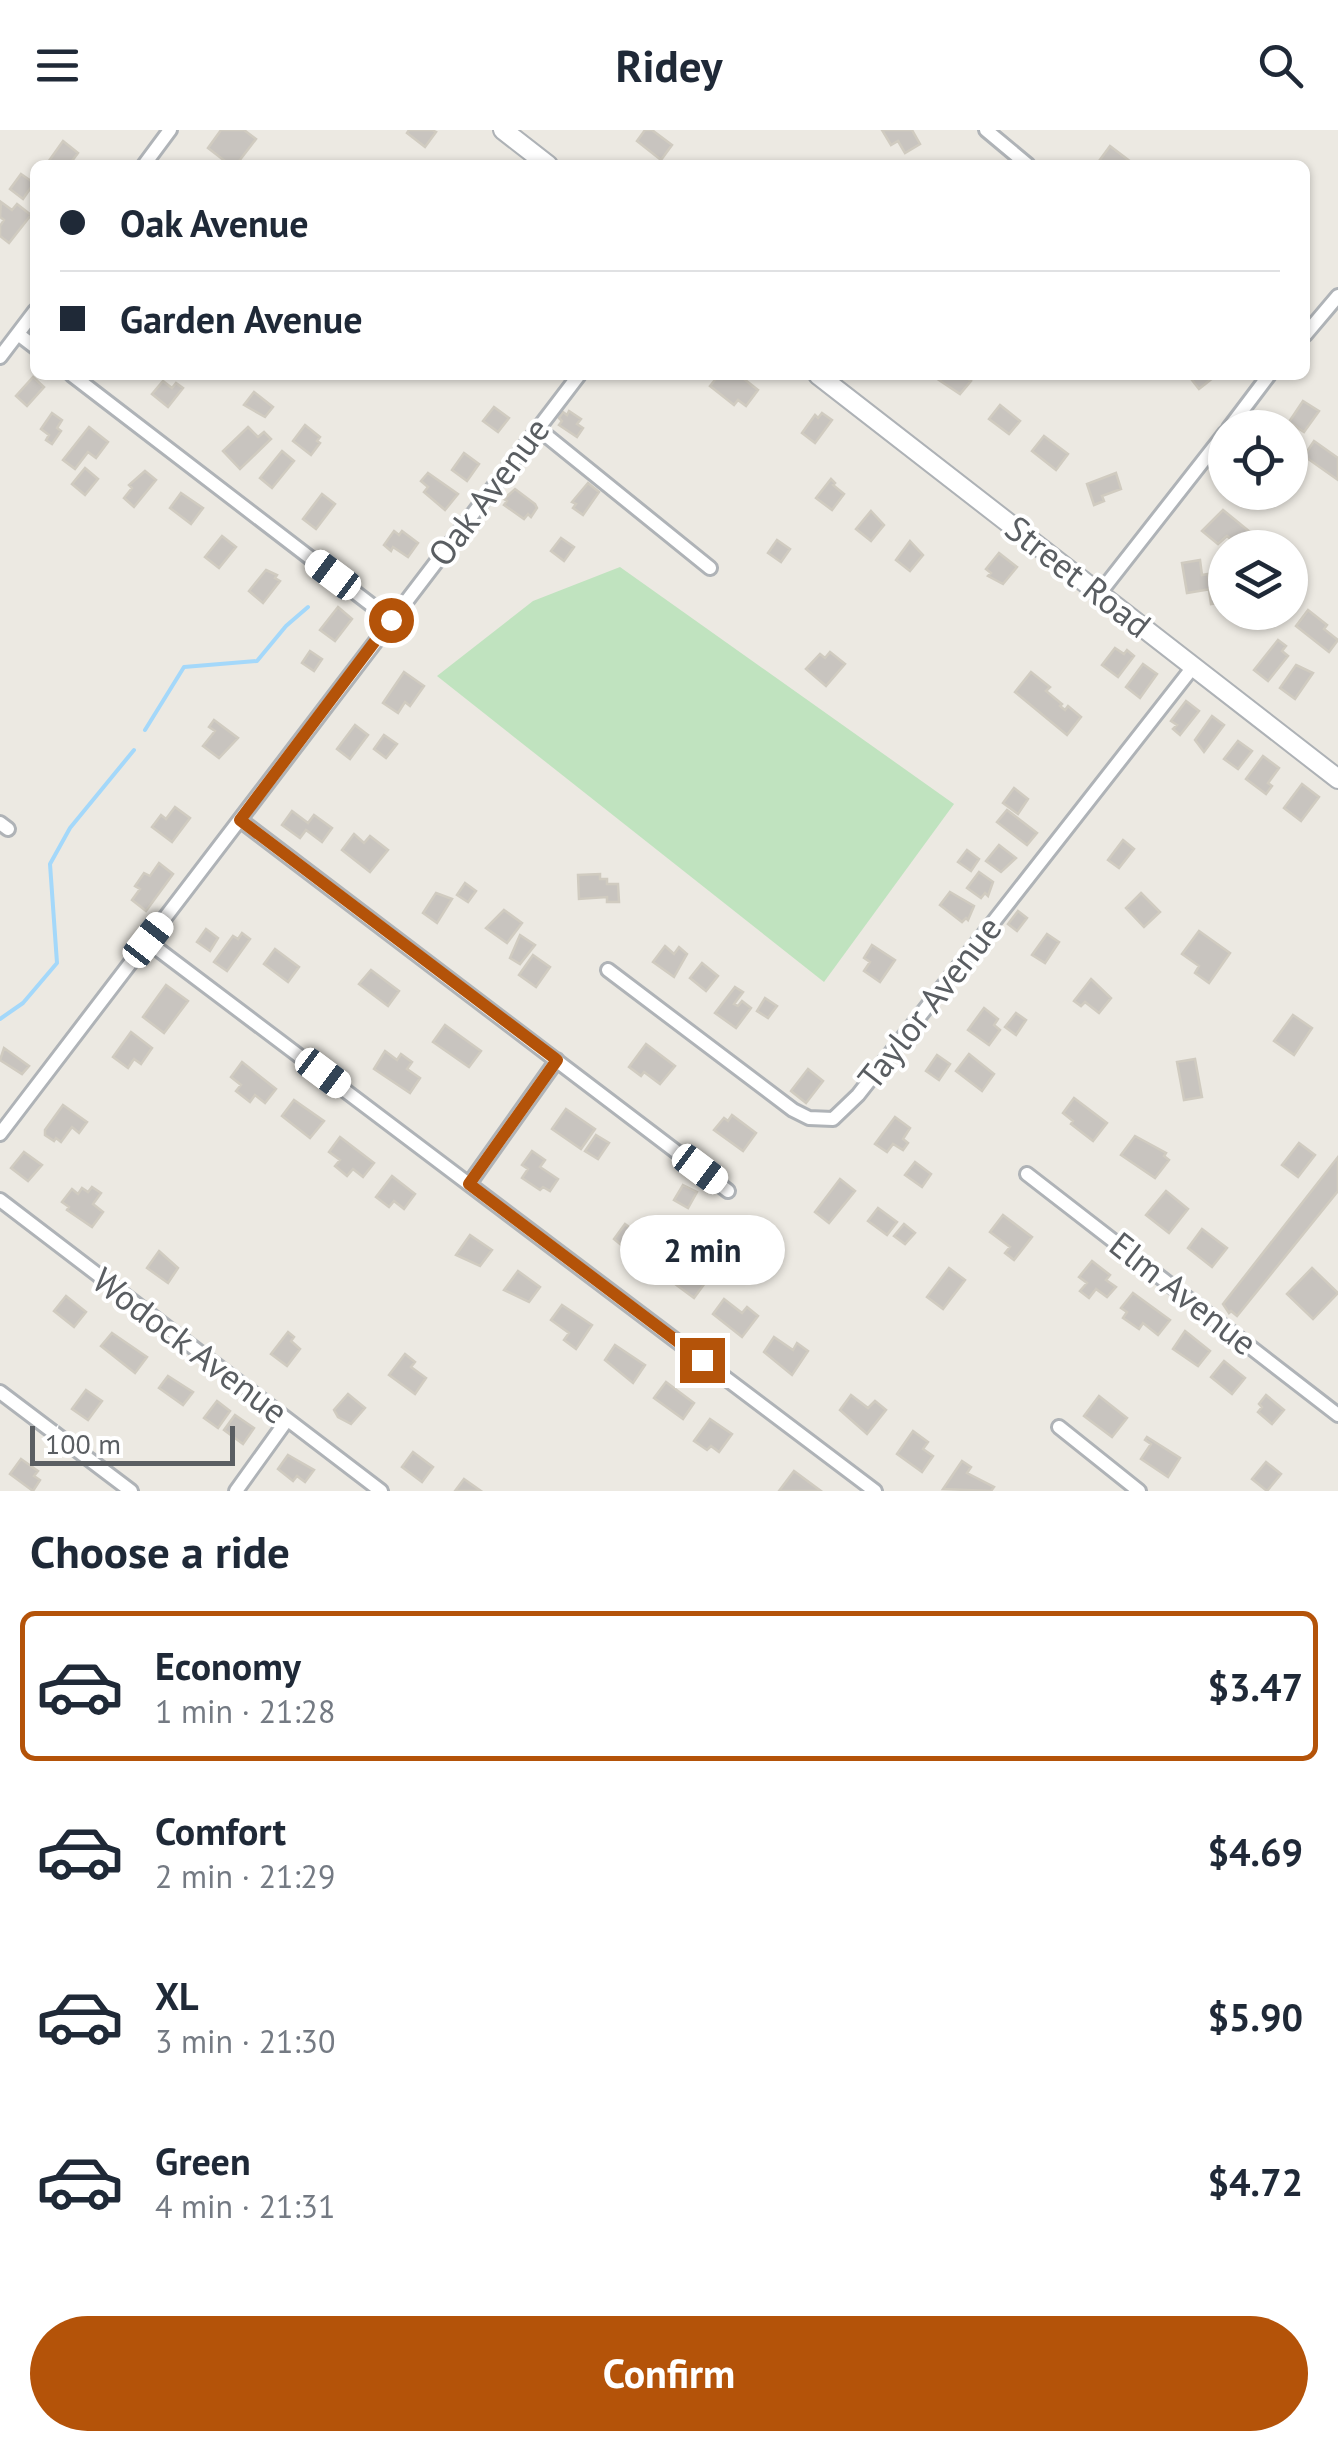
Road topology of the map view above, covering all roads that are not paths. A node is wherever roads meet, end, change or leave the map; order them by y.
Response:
1 (170, 130) edge
2 (986, 130) edge
3 (509, 132) edge
4 (148, 160) edge
5 (542, 160) edge
6 (1022, 160) edge
7 (1338, 296) edge
8 (30, 318) edge
9 (1310, 329) edge
10 (18, 334) junction
11 (30, 343) edge
12 (0, 357) edge
13 (79, 380) edge
14 (575, 380) edge
15 (824, 380) edge
16 (1265, 380) edge
17 (1242, 410) edge
18 (537, 428) junction
19 (1208, 454) edge
20 (710, 568) dead end
21 (1099, 594) junction
22 (391, 620) junction
23 (1193, 667) junction
24 (1338, 780) edge
25 (240, 820) junction
26 (148, 940) junction
27 (608, 970) dead end
28 (557, 1060) junction
29 (0, 1134) edge
30 (1027, 1174) dead end
31 (469, 1184) junction
32 (728, 1191) dead end
33 (0, 1200) edge
34 (0, 1392) edge
35 (1338, 1415) edge
36 (287, 1420) junction
37 (1059, 1427) dead end
38 (131, 1491) edge
39 (236, 1491) edge
40 (380, 1491) edge
41 (875, 1491) edge
42 (1140, 1491) edge

1 - 4 street
2 - 6 street
3 - 5 main road
7 - 9 street
8 - 10 street
10 - 11 street
10 - 12 street
13 - 22 street
14 - 18 street, Oak Avenue
15 - 21 main road, Street Road
16 - 17 street
18 - 20 street
18 - 22 street, Oak Avenue
19 - 21 street
21 - 23 main road, Street Road
22 - 25 street, Oak Avenue
23 - 24 main road, Street Road
23 - 27 street, Taylor Avenue
25 - 26 street, Oak Avenue
25 - 28 street
26 - 29 street, Oak Avenue
26 - 31 street
28 - 31 street
28 - 32 street
30 - 35 street, Elm Avenue
31 - 41 street
33 - 36 street, Wodock Avenue
34 - 38 street
36 - 39 street
36 - 40 street, Wodock Avenue
37 - 42 street

